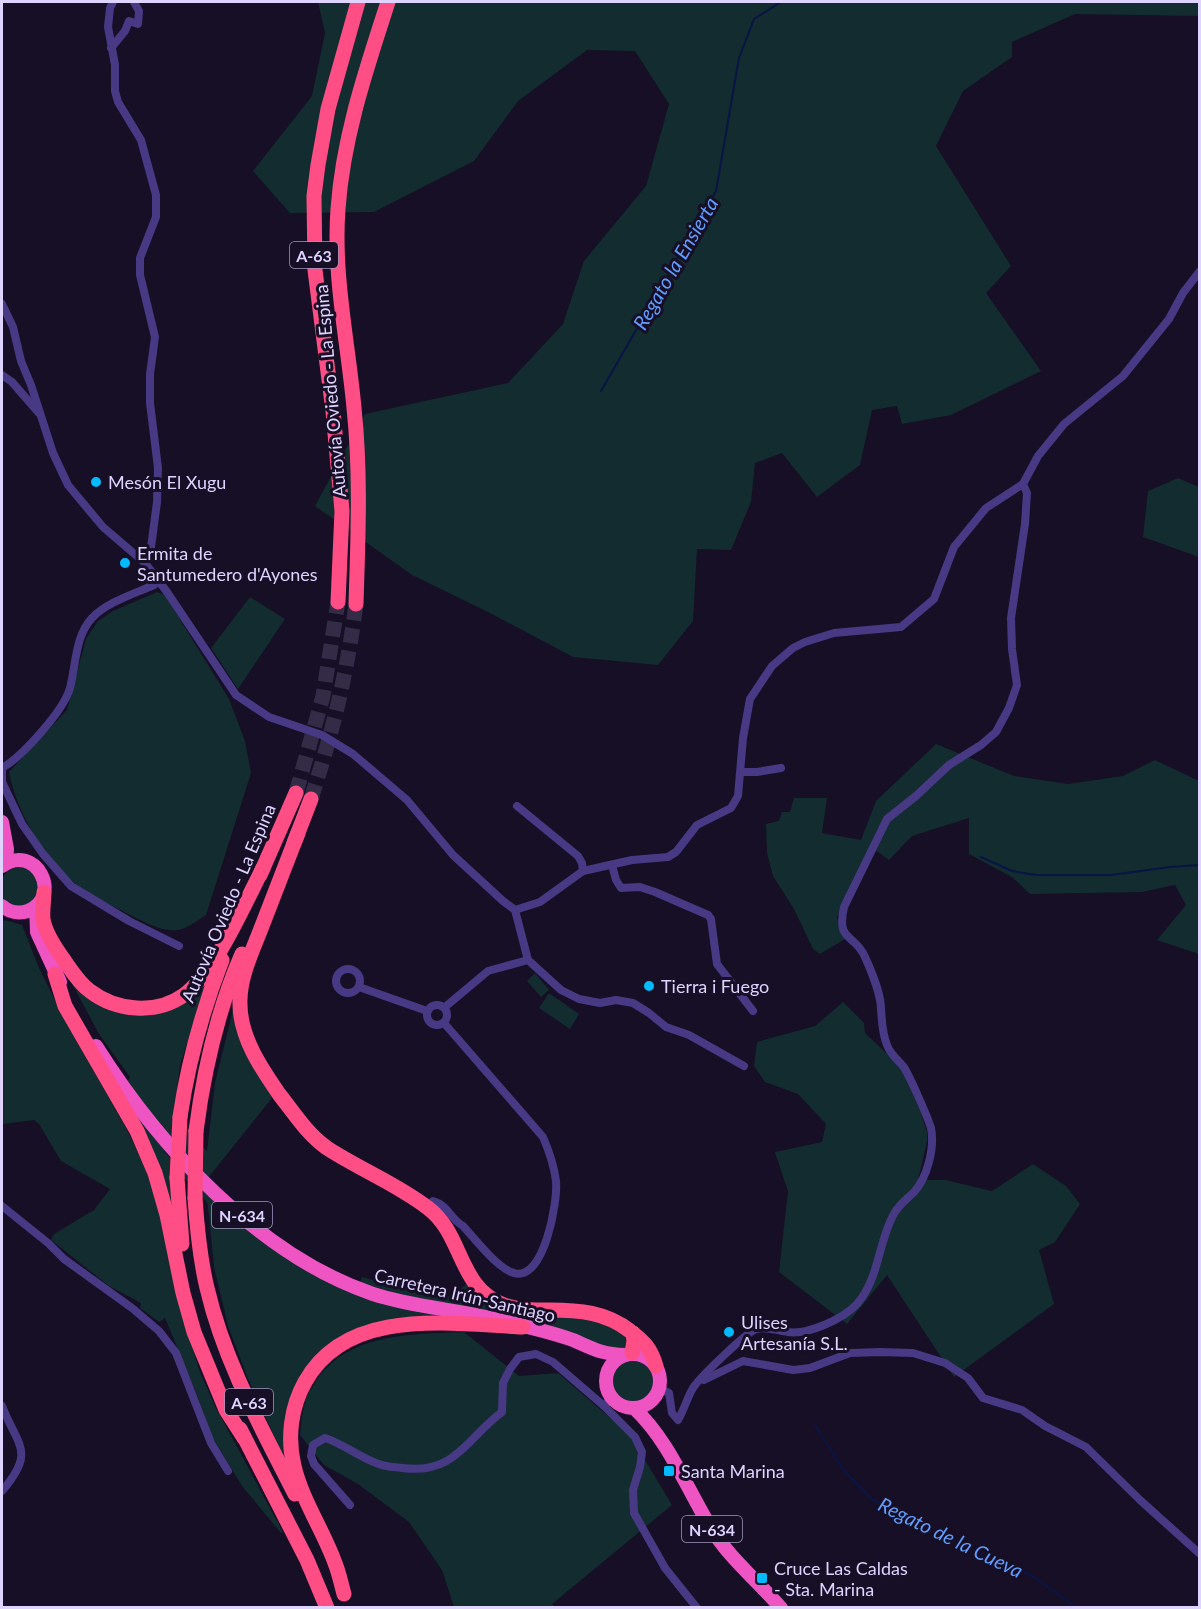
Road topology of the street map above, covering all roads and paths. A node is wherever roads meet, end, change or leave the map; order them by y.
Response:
1 (113, 2) edge
2 (134, 2) edge
3 (358, 2) edge
4 (388, 2) edge
5 (111, 48) junction
6 (1200, 271) edge
7 (2, 304) edge
8 (2, 375) edge
9 (41, 415) junction
10 (1023, 484) junction
11 (145, 563) junction
12 (158, 581) junction
13 (338, 602) tunnel mouth
14 (356, 604) tunnel mouth
15 (2, 768) edge
16 (781, 768) dead end
17 (741, 772) junction
18 (296, 793) tunnel mouth
19 (310, 799) tunnel mouth
20 (517, 806) dead end
21 (3, 827) edge
22 (298, 833) junction
23 (23, 860) junction
24 (4, 865) edge
25 (612, 865) junction
26 (263, 868) junction
27 (583, 871) junction
28 (44, 892) junction
29 (2, 906) edge
30 (36, 906) junction
31 (515, 910) junction
32 (14, 912) junction
33 (36, 932) junction
34 (179, 946) dead end
35 (528, 960) junction
36 (55, 974) junction
37 (359, 987) dead end
38 (445, 1007) junction
39 (427, 1011) junction
40 (753, 1011) dead end
41 (444, 1023) junction
42 (744, 1066) dead end
43 (2, 1206) edge
44 (427, 1207) junction
45 (523, 1327) junction
46 (633, 1333) junction
47 (584, 1346) junction
48 (629, 1354) junction
49 (656, 1366) junction
50 (607, 1374) junction
51 (695, 1384) junction
52 (657, 1394) junction
53 (608, 1402) junction
54 (2, 1406) edge
55 (634, 1408) junction
56 (244, 1438) junction
57 (662, 1440) junction
58 (228, 1471) dead end
59 (2, 1491) edge
60 (350, 1505) dead end
61 (1200, 1554) edge
62 (346, 1601) edge
63 (327, 1608) edge
64 (698, 1608) edge
65 (781, 1608) edge

1 - 5 street
2 - 5 street
3 - 13 highway, Autovía Oviedo - La Espina / A-63
4 - 14 highway, Autovía Oviedo - La Espina / A-63
5 - 11 street
6 - 10 street
7 - 9 street
8 - 9 street
9 - 11 street
10 - 17 street
10 - 51 street
11 - 12 street
12 - 15 street
12 - 31 street
15 - 34 street
16 - 17 street
17 - 25 street
18 - 26 highway, Autovía Oviedo - La Espina / A-63
19 - 22 highway, Autovía Oviedo - La Espina / A-63
20 - 27 street
21 - 23 highway
21 - 24 highway
22 - 44 highway
22 - 62 highway, Autovía Oviedo - La Espina / A-63, bridge
23 - 24 highway
23 - 28 highway
25 - 27 street
25 - 40 street
26 - 28 highway
26 - 56 highway, Autovía Oviedo - La Espina / A-63, bridge
27 - 31 street
28 - 30 highway, N-634
29 - 32 highway, N-634
30 - 32 highway
30 - 33 highway, Carretera Irún-Santiago / N-634
31 - 35 street
32 - 33 highway, Carretera Irún-Santiago / N-634
33 - 36 highway, Carretera Irún-Santiago / N-634
35 - 38 street
35 - 42 street
36 - 45 highway, Carretera Irún-Santiago / N-634
36 - 56 highway
37 - 39 street
38 - 39 street
38 - 41 street
39 - 41 street
41 - 44 street
43 - 58 street
44 - 46 highway
45 - 47 highway, Carretera Irún-Santiago / N-634
45 - 62 highway
46 - 48 highway
46 - 49 highway
47 - 48 highway, Carretera Irún-Santiago / N-634
47 - 50 highway, Carretera Irún-Santiago / N-634
48 - 49 highway, N-634
48 - 50 highway
49 - 52 highway, N-634
50 - 53 highway, N-634
51 - 52 street
51 - 61 street
52 - 55 highway
52 - 57 highway, N-634
53 - 55 highway, N-634
53 - 60 street
53 - 64 street
54 - 59 street
55 - 57 highway, N-634
56 - 63 highway, Autovía Oviedo - La Espina / A-63
57 - 65 highway, N-634

